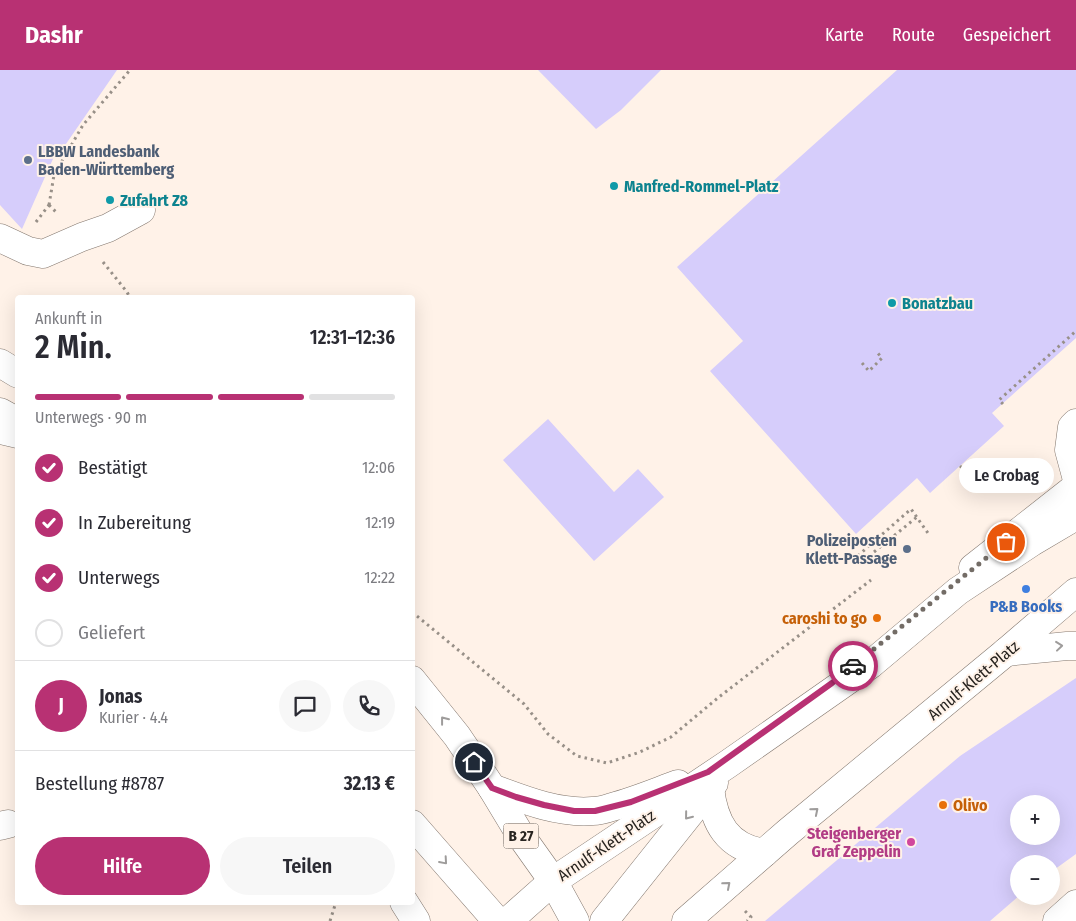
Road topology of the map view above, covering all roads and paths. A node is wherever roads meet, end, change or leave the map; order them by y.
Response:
1 (130, 70) edge
2 (141, 210) dead end
3 (34, 223) dead end
4 (0, 238) edge
5 (1076, 331) edge
6 (876, 351) dead end
7 (0, 363) edge
8 (862, 363) dead end
9 (15, 372) edge
10 (1003, 404) dead end
11 (0, 412) edge
12 (15, 420) edge
13 (1076, 423) edge
14 (0, 430) edge
15 (15, 433) edge
16 (960, 466) dead end
17 (1076, 476) edge
18 (1076, 487) edge
19 (988, 491) dead end
20 (1076, 516) edge
21 (917, 517) junction
22 (930, 536) dead end
23 (874, 552) dead end
24 (853, 560) dead end
25 (871, 580) dead end
26 (1076, 592) edge
27 (415, 614) edge
28 (1076, 646) edge
29 (1006, 652) junction
30 (415, 684) edge
31 (716, 774) junction
32 (492, 788) junction
33 (415, 827) edge
34 (764, 853) junction
35 (552, 878) junction
36 (1076, 904) edge
37 (335, 905) edge
38 (402, 905) edge
39 (404, 905) edge
40 (751, 917) dead end
41 (688, 920) edge
42 (330, 921) edge
43 (399, 921) edge
44 (416, 921) edge
45 (497, 921) edge
46 (508, 921) edge
47 (534, 921) edge
48 (575, 921) edge
49 (604, 921) edge
50 (746, 921) edge
51 (1056, 921) edge

1 - 3 path
2 - 4 main road
5 - 10 path
6 - 8 path
7 - 9 main road
11 - 12 main road
13 - 17 main road
14 - 15 main road
16 - 19 path
18 - 31 main road
20 - 31 main road, Arnulf-Klett-Platz
21 - 22 path
21 - 23 path
21 - 24 path
25 - 27 path
26 - 29 main road, Arnulf-Klett-Platz
29 -> 28 main road
34 -> 29 main road, Arnulf-Klett-Platz
32 -> 30 main road, B 27
31 - 32 main road
31 - 34 main road
31 - 35 main road, Arnulf-Klett-Platz
31 -> 49 main road
32 - 35 main road, B 27
33 -> 45 main road
41 -> 34 main road, Arnulf-Klett-Platz
35 - 46 main road, Arnulf-Klett-Platz
35 - 47 main road
35 - 48 main road, B 27
36 - 51 main road
37 - 42 path
38 - 43 main road
39 - 44 main road
40 - 50 path

